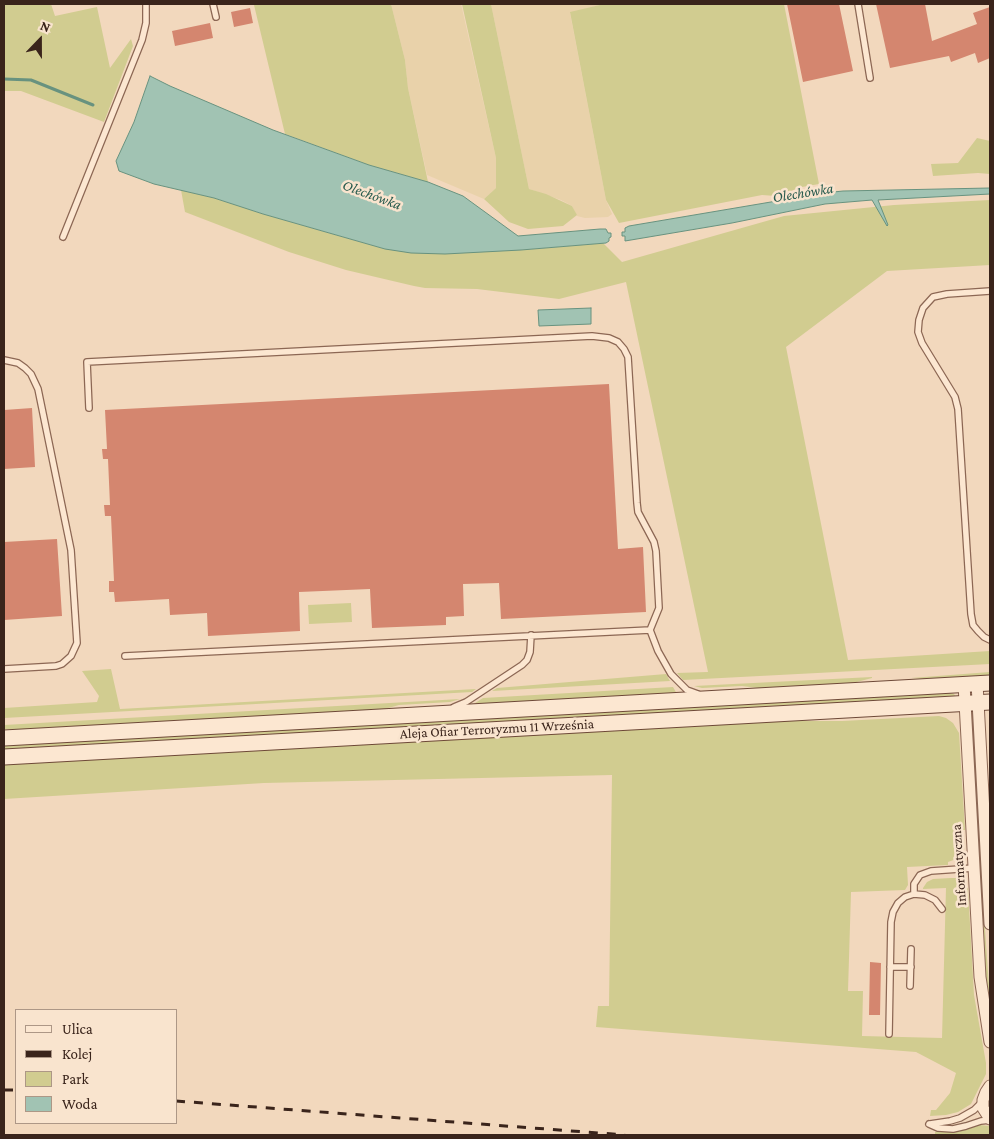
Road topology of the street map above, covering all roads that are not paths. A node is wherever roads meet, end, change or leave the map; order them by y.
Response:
1 (146, 4) edge
2 (214, 4) edge
3 (858, 4) edge
4 (216, 17) dead end
5 (870, 78) dead end
6 (63, 237) dead end
7 (990, 291) edge
8 (4, 360) edge
9 (89, 408) dead end
10 (650, 630) junction
11 (531, 636) junction
12 (990, 640) edge
13 (125, 656) dead end
14 (4, 669) edge
15 (977, 683) edge
16 (709, 698) junction
17 (978, 702) edge
18 (439, 714) junction
19 (4, 738) edge
20 (4, 757) edge
21 (983, 802) junction
22 (990, 814) edge
23 (989, 867) edge
24 (974, 868) junction
25 (914, 894) junction
26 (942, 909) dead end
27 (990, 924) edge
28 (911, 949) dead end
29 (890, 967) junction
30 (911, 967) junction
31 (910, 986) dead end
32 (889, 1034) dead end
33 (990, 1042) edge
34 (990, 1086) edge
35 (983, 1100) junction
36 (990, 1120) edge

1 - 6 lane
2 - 4 lane
3 - 5 lane
7 - 12 lane
8 - 14 lane
9 - 10 lane
10 - 11 lane
10 - 16 lane
11 - 13 lane
11 - 18 lane
15 - 16 street, Aleja Ofiar Terroryzmu 11 Września
15 - 17 street, Informatyczna
16 - 18 street, Aleja Ofiar Terroryzmu 11 Września
17 - 20 street, Aleja Ofiar Terroryzmu 11 Września
17 - 21 street, Informatyczna
17 - 24 street, Informatyczna
18 - 19 street, Aleja Ofiar Terroryzmu 11 Września
21 - 22 street
21 - 23 street, Informatyczna
23 - 24 street
23 - 27 street, Informatyczna
24 - 25 lane
24 - 33 street, Informatyczna
25 - 26 lane
25 - 29 lane
28 - 30 lane
29 - 30 lane
29 - 32 lane
30 - 31 lane
34 - 35 street
35 - 36 street
35 - 36 lane

